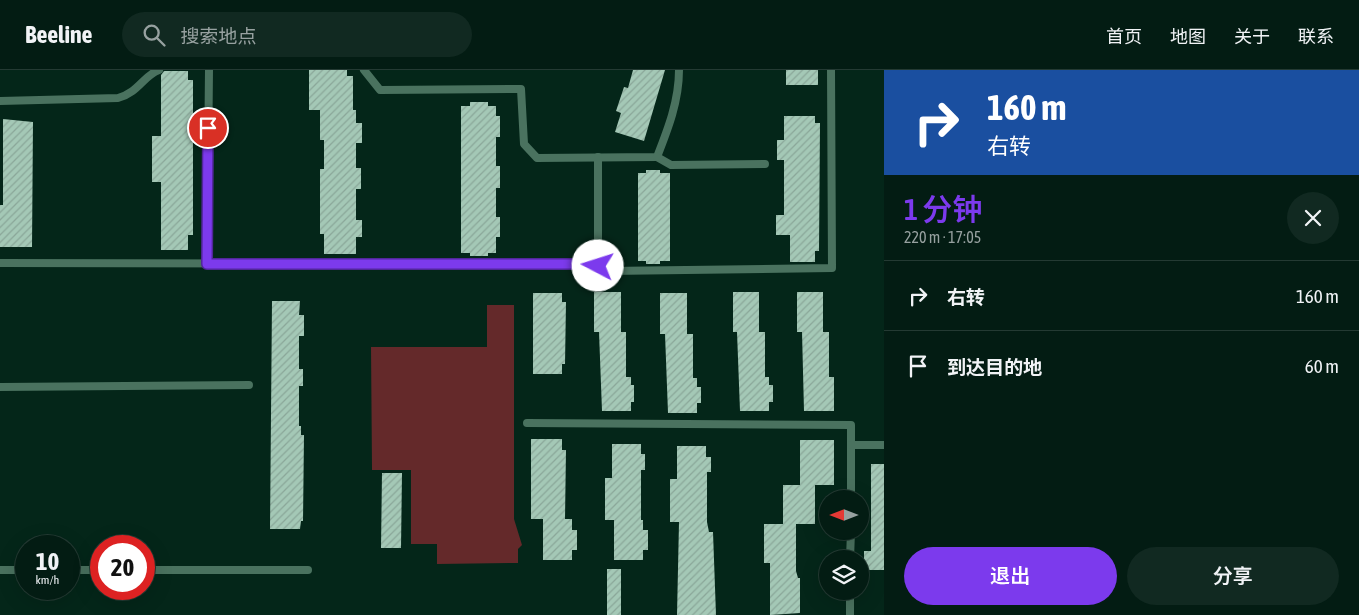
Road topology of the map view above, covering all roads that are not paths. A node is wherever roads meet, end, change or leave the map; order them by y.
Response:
1 (159, 70) edge
2 (209, 70) edge
3 (364, 70) edge
4 (680, 70) edge
5 (831, 70) edge
6 (0, 101) edge
7 (598, 157) junction
8 (657, 157) junction
9 (765, 164) dead end
10 (0, 263) edge
11 (207, 264) junction
12 (598, 266) junction
13 (250, 385) dead end
14 (0, 387) edge
15 (527, 423) dead end
16 (851, 445) junction
17 (884, 445) edge
18 (851, 490) edge
19 (0, 570) edge
20 (15, 570) edge
21 (155, 570) edge
22 (308, 570) dead end
23 (850, 600) edge
24 (850, 615) edge

1 - 6 lane
2 - 11 lane
3 - 7 lane
4 - 8 lane
5 - 12 lane
7 - 8 lane
7 - 12 lane
8 - 9 lane
10 - 11 lane
11 - 12 lane
13 - 14 lane
15 - 16 lane
16 - 17 lane
16 - 18 lane
19 - 20 lane
21 - 22 lane
23 - 24 lane

